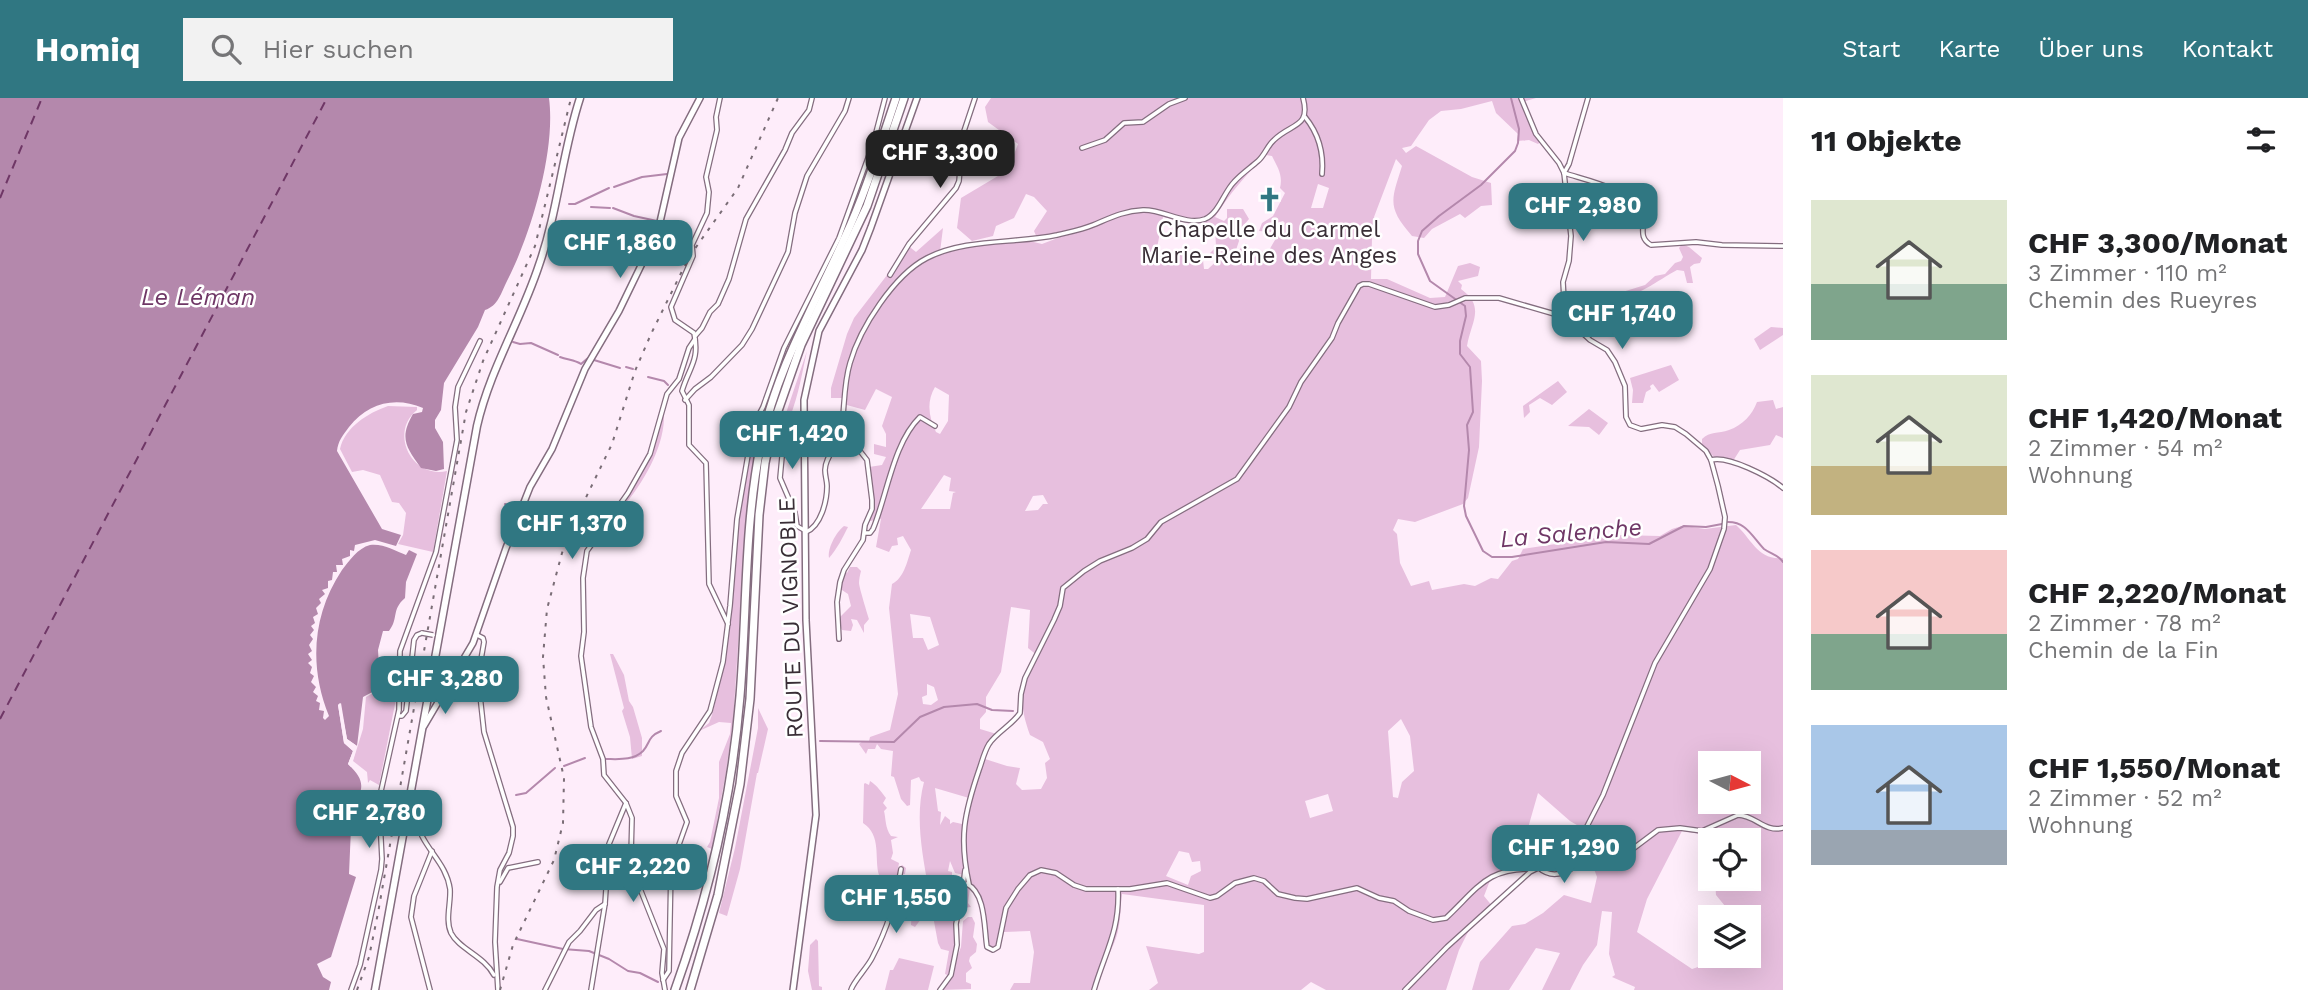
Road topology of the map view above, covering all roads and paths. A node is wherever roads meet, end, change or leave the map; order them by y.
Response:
1 (580, 98) edge
2 (700, 98) edge
3 (720, 98) edge
4 (812, 98) edge
5 (849, 98) edge
6 (885, 98) edge
7 (895, 98) edge
8 (904, 98) edge
9 (917, 98) edge
10 (975, 98) edge
11 (1185, 98) edge
12 (1303, 98) edge
13 (1521, 98) edge
14 (1588, 98) edge
15 (1305, 117) junction
16 (1082, 149) dead end
17 (1564, 173) junction
18 (1322, 174) dead end
19 (1783, 246) edge
20 (890, 275) dead end
21 (1565, 317) junction
22 (695, 338) junction
23 (480, 341) dead end
24 (685, 400) junction
25 (935, 426) dead end
26 (842, 428) junction
27 (777, 441) dead end
28 (1711, 460) junction
29 (1783, 488) edge
30 (804, 531) junction
31 (865, 533) junction
32 (728, 624) junction
33 (436, 635) junction
34 (477, 635) junction
35 (839, 639) dead end
36 (434, 671) junction
37 (448, 683) junction
38 (443, 691) junction
39 (429, 693) junction
40 (398, 716) junction
41 (423, 727) junction
42 (626, 803) junction
43 (408, 805) junction
44 (1783, 828) edge
45 (1574, 847) junction
46 (432, 851) junction
47 (1585, 859) junction
48 (538, 862) dead end
49 (965, 867) junction
50 (1538, 868) junction
51 (901, 869) dead end
52 (969, 884) junction
53 (497, 887) junction
54 (962, 887) junction
55 (1118, 890) junction
56 (606, 904) junction
57 (496, 977) junction
58 (663, 980) junction
59 (677, 986) edge
60 (351, 990) edge
61 (375, 990) edge
62 (430, 990) edge
63 (498, 990) edge
64 (545, 990) edge
65 (592, 990) edge
66 (665, 990) edge
67 (690, 990) edge
68 (793, 990) edge
69 (851, 990) edge
70 (940, 990) edge
71 (1094, 990) edge
72 (1405, 990) edge

1 - 33 main road
2 - 34 street
3 - 22 street
4 - 22 street
5 - 24 street
6 - 32 street
7 - 59 highway
8 - 67 highway
9 - 30 street, ROUTE DU VIGNOBLE
10 - 20 street
11 - 16 street
12 - 15 street
13 - 17 street
14 - 17 street
15 - 18 street
15 - 26 street
17 - 19 street
17 - 21 street
21 - 28 street
21 - 49 street
22 - 24 street
22 - 42 street
23 - 40 street
24 - 32 street
25 - 31 street
26 - 30 street
26 - 31 street
27 - 30 street
28 - 29 street
28 - 45 street
30 - 68 street, ROUTE DU VIGNOBLE
31 - 35 street
32 - 58 street
33 - 36 main road
33 - 40 street, bridge
34 - 37 street
34 - 53 street
36 - 37 street
36 - 39 main road
37 - 38 street
38 - 39 street
38 - 41 street
39 - 41 main road
40 - 60 street
41 - 43 main road
42 - 56 street
42 - 58 street
43 - 46 street
43 - 61 main road
44 - 47 street
45 - 47 street
45 - 50 street
46 - 57 street
46 - 62 street
47 - 50 street
48 - 53 street
49 - 52 street
49 - 54 street
50 - 55 street
50 - 72 street
51 - 69 street
52 - 54 street
52 - 55 street
53 - 57 street
54 - 70 street
55 - 71 street
56 - 64 street
56 - 65 street
57 - 63 street
58 - 66 street

